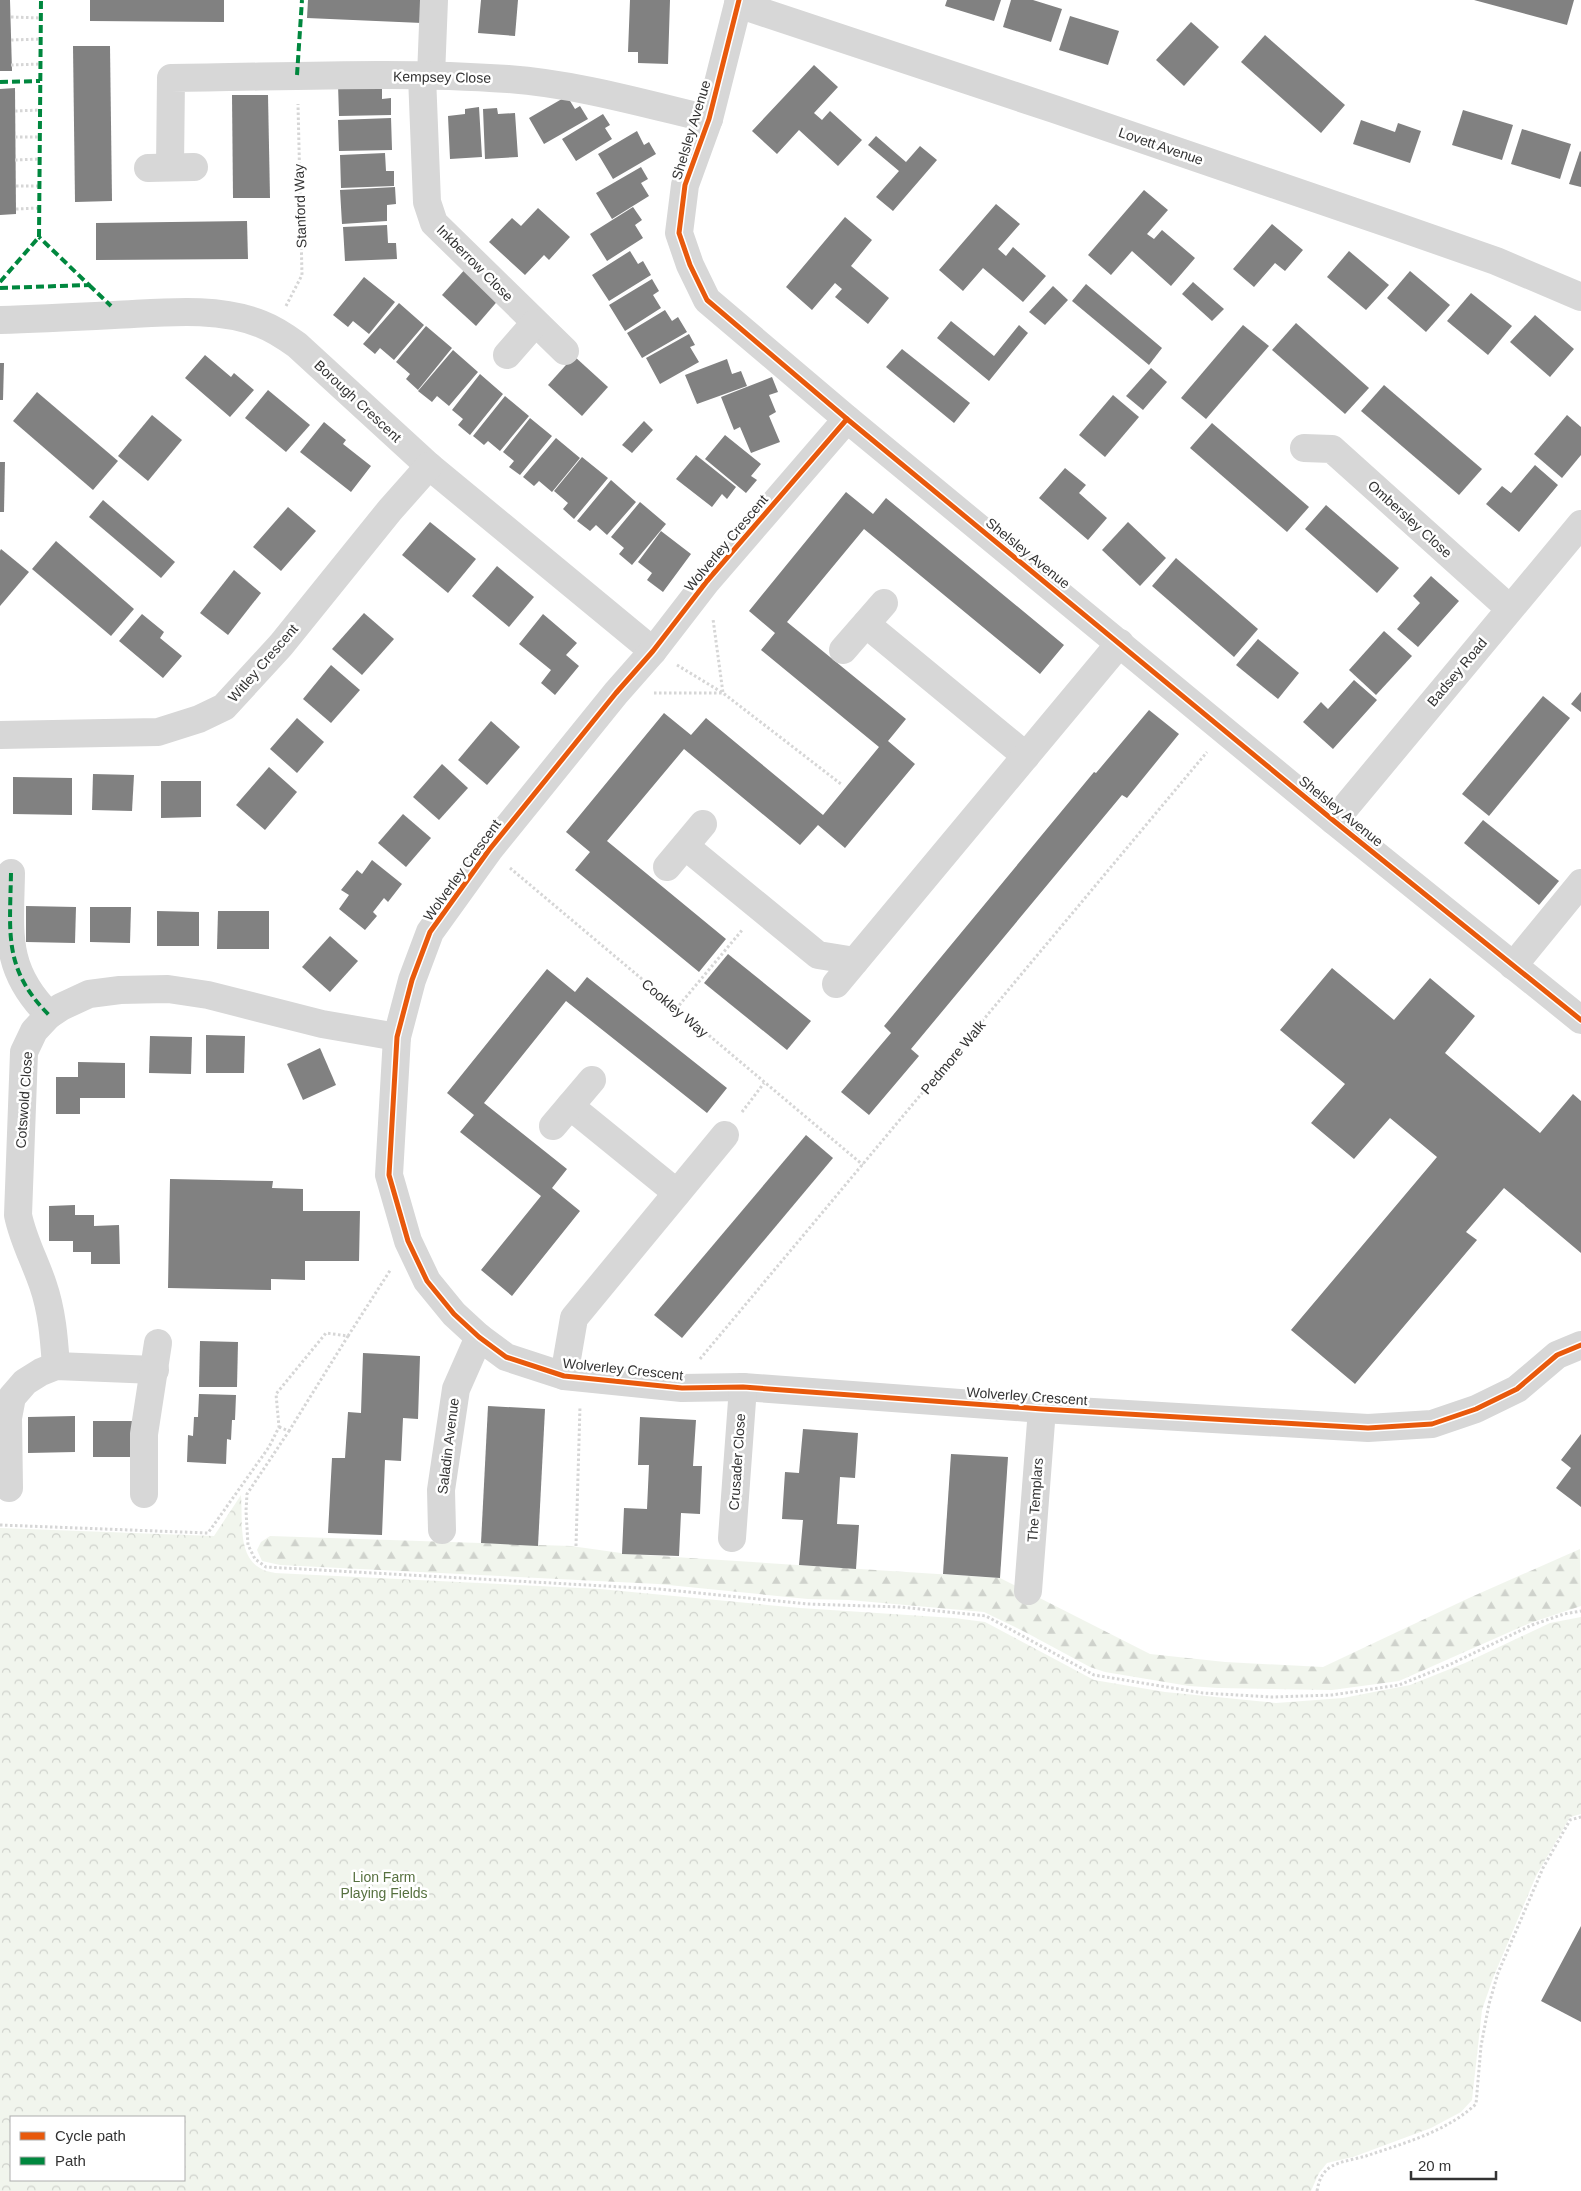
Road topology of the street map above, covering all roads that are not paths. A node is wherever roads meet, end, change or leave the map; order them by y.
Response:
1 (434, 0) edge
2 (739, 2) edge
3 (426, 76) junction
4 (709, 119) junction
5 (171, 167) dead end
6 (1581, 297) edge
7 (0, 320) edge
8 (535, 323) junction
9 (565, 351) dead end
10 (507, 355) dead end
11 (847, 419) junction
12 (1304, 448) dead end
13 (429, 466) junction
14 (1581, 524) edge
15 (884, 603) dead end
16 (1509, 608) junction
17 (866, 624) junction
18 (1120, 643) junction
19 (843, 650) dead end
20 (653, 651) junction
21 (0, 736) edge
22 (1026, 756) junction
23 (1334, 820) junction
24 (703, 824) dead end
25 (685, 846) junction
26 (667, 867) dead end
27 (11, 873) dead end
28 (1581, 883) edge
29 (855, 961) junction
30 (1513, 966) junction
31 (836, 984) dead end
32 (49, 1015) junction
33 (1581, 1020) edge
34 (397, 1037) junction
35 (592, 1080) dead end
36 (725, 1135) road end
37 (677, 1193) junction
38 (479, 1337) junction
39 (158, 1343) dead end
40 (1581, 1345) edge
41 (56, 1366) junction
42 (573, 1377) junction
43 (154, 1379) junction
44 (742, 1387) junction
45 (1042, 1409) junction
46 (9, 1488) dead end
47 (144, 1494) dead end
48 (442, 1530) dead end
49 (732, 1538) dead end
50 (1028, 1591) dead end

1 - 3 street, Inkberrow Close
2 - 4 street, Shelsley Avenue
2 - 6 street, Lovett Avenue
3 - 4 street, Kempsey Close
3 - 5 street, Kempsey Close
3 - 8 street, Inkberrow Close
4 - 11 street, Shelsley Avenue
7 - 13 street, Borough Crescent
8 - 9 street, Inkberrow Close
8 - 10 street
11 - 18 street, Shelsley Avenue
11 - 20 street, Wolverley Crescent
12 - 16 street, Ombersley Close
13 - 20 street, Borough Crescent
13 - 21 street, Witley Crescent
14 - 16 street, Badsey Road
15 - 17 street
16 - 23 street, Badsey Road
17 - 19 street
17 - 22 street
18 - 22 street
18 - 23 street, Shelsley Avenue
20 - 34 street, Wolverley Crescent
22 - 29 street
23 - 30 street, Shelsley Avenue
24 - 25 street
25 - 26 street
25 - 29 street
27 - 32 street
28 - 30 street
29 - 31 street
30 - 33 street, Shelsley Avenue
32 - 34 street, Cotswold Close
32 - 41 street, Cotswold Close
34 - 38 street, Wolverley Crescent
35 - 37 street
36 - 37 street
37 - 42 street
38 - 42 street, Wolverley Crescent
38 - 48 street, Saladin Avenue
39 - 43 street
40 - 45 street, Wolverley Crescent
41 - 43 street
41 - 46 street
42 - 44 street, Wolverley Crescent
43 - 47 street
44 - 45 street, Wolverley Crescent
44 - 49 street, Crusader Close
45 - 50 street, The Templars

